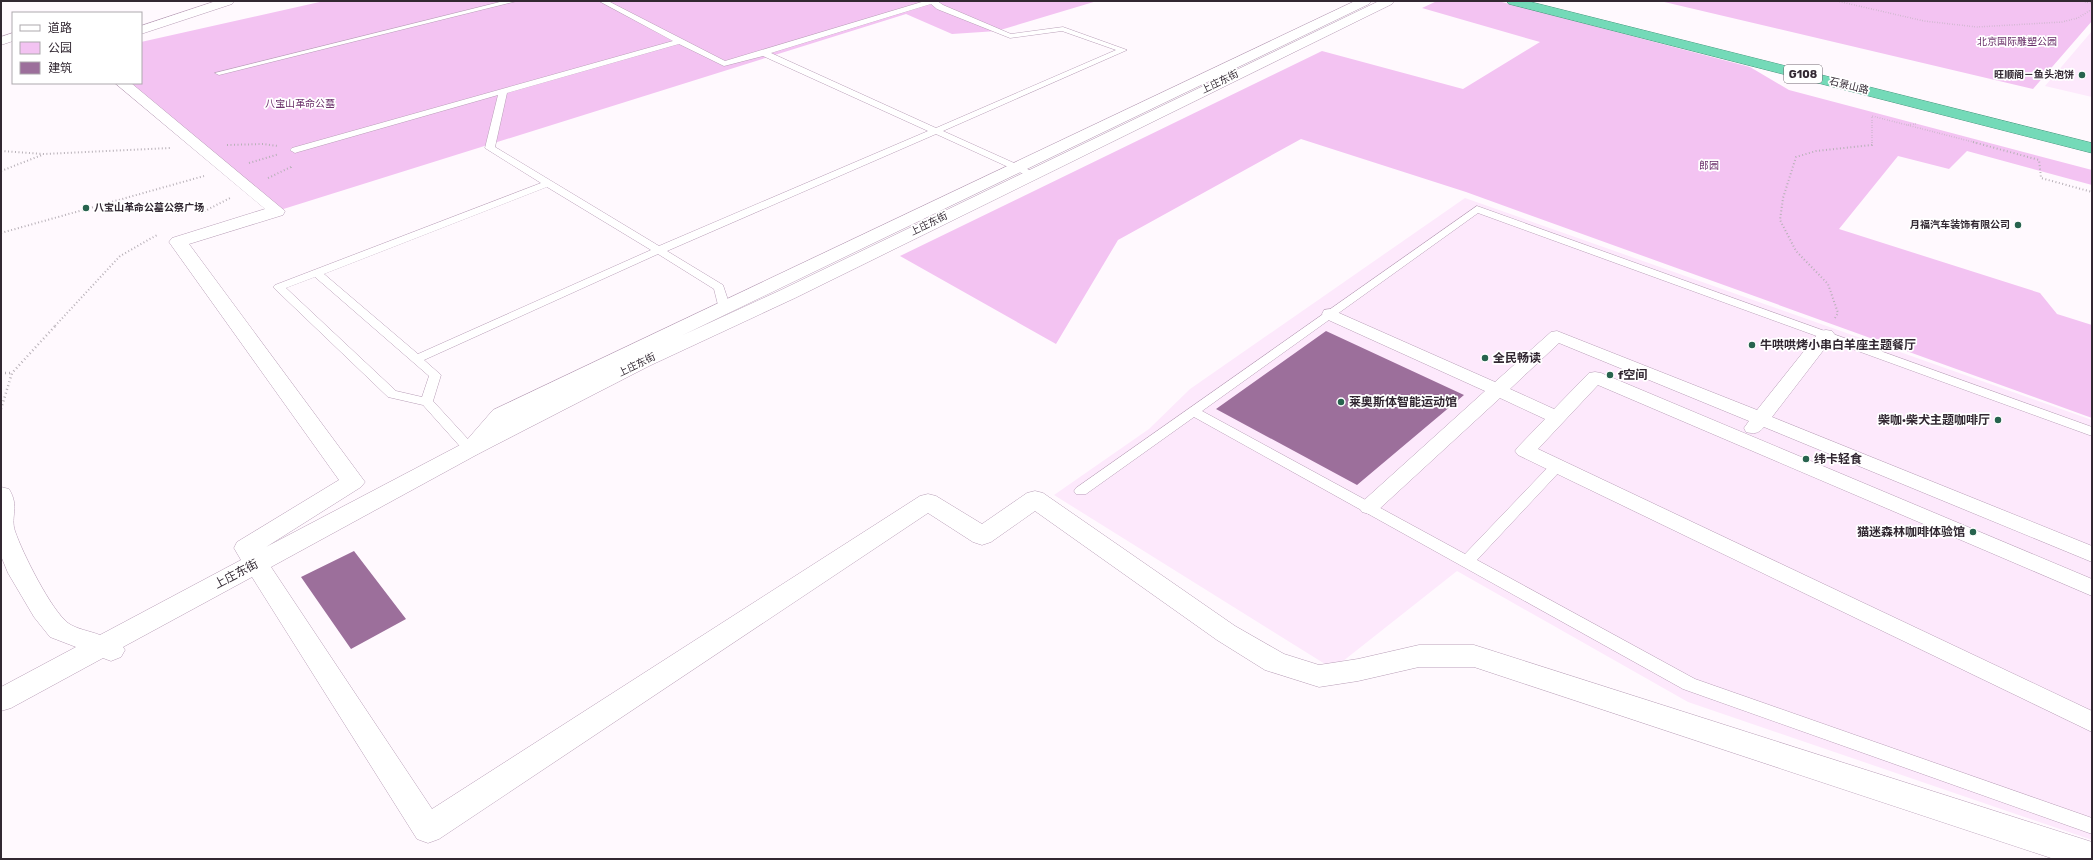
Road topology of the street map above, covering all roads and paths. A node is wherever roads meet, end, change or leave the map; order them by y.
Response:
1 (228, 1) edge
2 (513, 1) edge
3 (603, 1) edge
4 (932, 1) edge
5 (1365, 1) edge
6 (1388, 1) edge
7 (1513, 1) edge
8 (1541, 1) edge
9 (1837, 1) edge
10 (2085, 2) dead end
11 (2092, 3) edge
12 (2092, 9) edge
13 (142, 30) edge
14 (12, 37) edge
15 (1, 41) edge
16 (680, 41) junction
17 (12, 46) edge
18 (1, 49) edge
19 (764, 53) junction
20 (219, 73) dead end
21 (123, 84) edge
22 (503, 91) junction
23 (1920, 124) dead end
24 (1907, 125) junction
25 (939, 131) junction
26 (2092, 137) edge
27 (199, 146) junction
28 (2092, 148) edge
29 (295, 150) junction
30 (1, 151) edge
31 (44, 154) junction
32 (226, 169) junction
33 (1, 171) edge
34 (1024, 171) junction
35 (549, 183) junction
36 (249, 188) junction
37 (2092, 192) edge
38 (194, 216) dead end
39 (1, 234) edge
40 (160, 234) dead end
41 (658, 251) junction
42 (316, 273) junction
43 (725, 309) junction
44 (1330, 314) junction
45 (1826, 335) junction
46 (416, 359) junction
47 (1, 373) edge
48 (12, 373) junction
49 (1498, 390) junction
50 (427, 402) junction
51 (1, 409) edge
52 (1192, 411) junction
53 (1557, 417) junction
54 (1761, 419) junction
55 (2092, 432) edge
56 (1744, 441) junction
57 (470, 449) junction
58 (1557, 466) junction
59 (1081, 491) dead end
60 (1, 495) edge
61 (1369, 507) junction
62 (2092, 554) edge
63 (1467, 561) junction
64 (2092, 588) edge
65 (1, 700) edge
66 (1, 712) edge
67 (2092, 722) edge
68 (2092, 826) edge
69 (2092, 857) edge

1 - 13 street
2 - 20 lane
3 - 16 lane
4 - 19 lane
4 - 25 lane
5 - 34 street, 上庄东街
6 - 34 street, 上庄东街
7 - 28 highway, 石景山路 / G108
8 - 26 highway, 石景山路 / G108
9 - 12 path
10 - 11 path
14 - 15 street
16 - 19 lane
16 - 22 lane
17 - 18 street
19 - 25 lane
21 - 27 street
22 - 29 lane
22 - 35 lane
23 - 24 path
24 - 37 path
24 - 45 path
25 - 34 lane
25 - 41 lane
27 - 29 path
27 - 31 path
27 - 32 street
29 - 32 path
29 - 36 path
30 - 31 path
31 - 33 path
32 - 36 street
32 - 39 path
34 - 43 street, 上庄东街
34 - 57 street, 上庄东街
35 - 41 lane
35 - 42 lane
36 - 38 path
36 - 69 street
40 - 48 path
41 - 43 lane
41 - 46 lane
42 - 46 lane
42 - 50 lane
43 - 57 street, 上庄东街
44 - 45 lane
44 - 49 street
44 - 52 lane
45 - 54 street
45 - 55 lane
46 - 50 lane
47 - 48 path
48 - 51 path
49 - 53 street
49 - 54 street
49 - 61 street
50 - 57 lane
52 - 59 lane
52 - 61 lane
53 - 56 street
53 - 58 street
54 - 56 street
54 - 62 street
56 - 64 street
57 - 65 street, 上庄东街
58 - 63 lane
58 - 67 street
60 - 66 street
61 - 63 lane
63 - 68 lane

